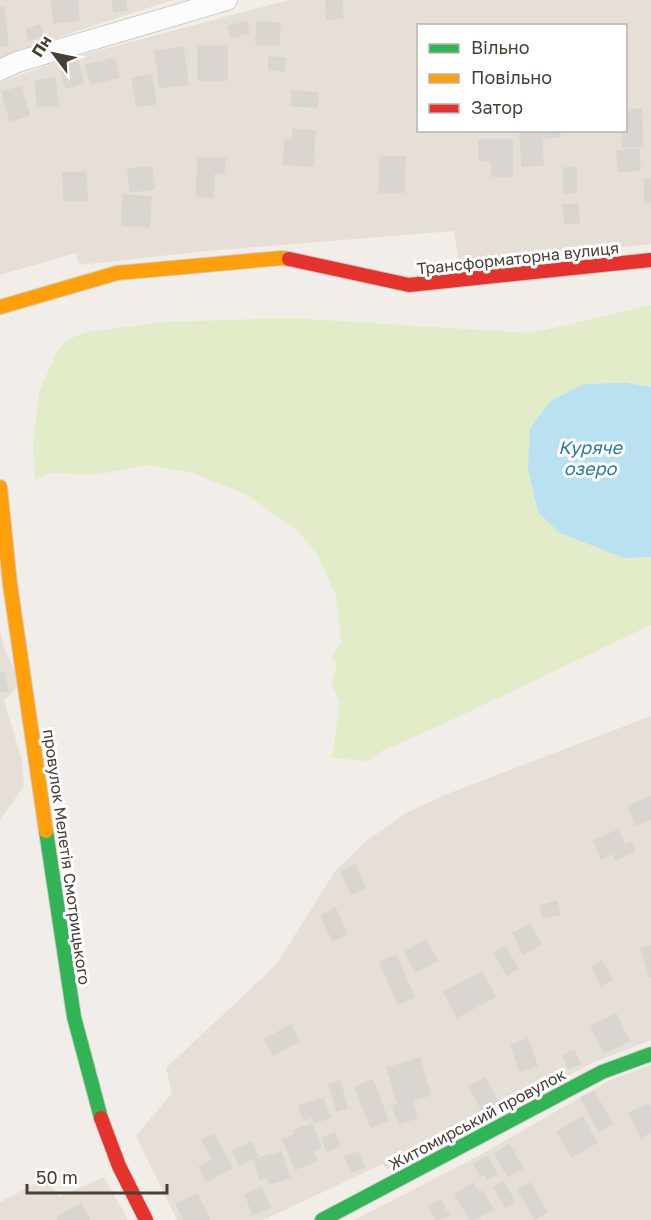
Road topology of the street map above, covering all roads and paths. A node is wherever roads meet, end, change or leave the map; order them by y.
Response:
1 (227, 0) edge
2 (0, 70) edge
3 (651, 260) edge
4 (0, 306) edge
5 (0, 487) edge
6 (5, 583) edge
7 (651, 1054) edge
8 (146, 1220) edge
9 (321, 1220) edge

1 - 2 street
3 - 4 street, Трансформаторна вулиця
5 - 6 street, провулок Мелетія Смотрицького
6 - 8 street, провулок Мелетія Смотрицького
7 - 9 street, Житомирський провулок

